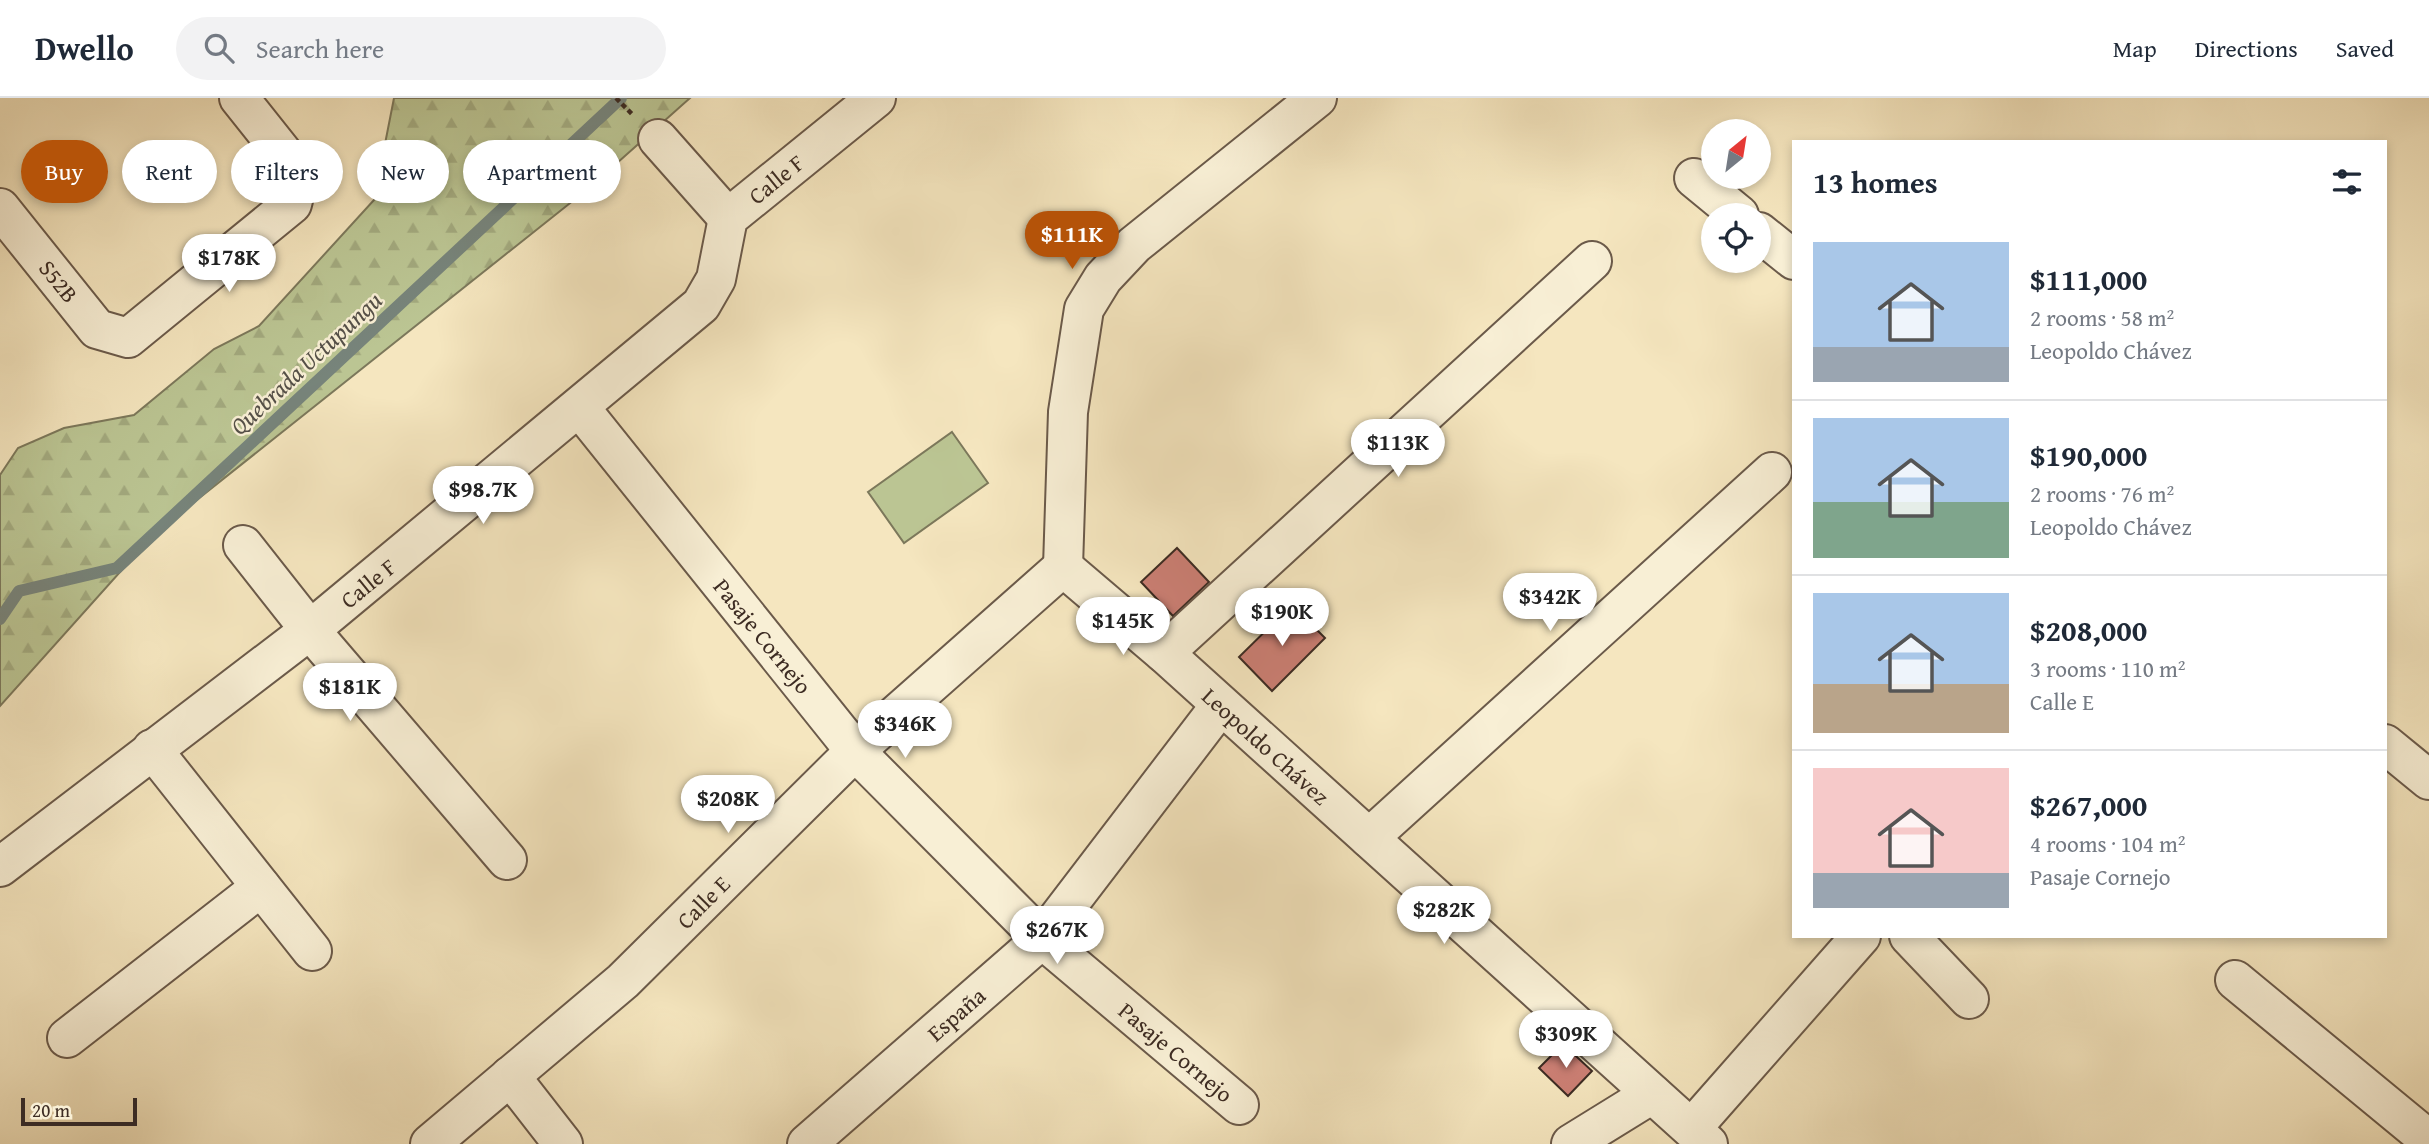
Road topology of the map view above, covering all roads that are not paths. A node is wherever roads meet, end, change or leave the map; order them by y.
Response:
1 (239, 98) edge
2 (876, 98) edge
3 (1317, 98) edge
4 (658, 139) dead end
5 (1694, 178) dead end
6 (1724, 203) edge
7 (0, 208) edge
8 (728, 218) junction
9 (1771, 242) edge
10 (1792, 258) edge
11 (1592, 261) dead end
12 (580, 408) junction
13 (1772, 472) dead end
14 (243, 545) dead end
15 (1063, 567) junction
16 (310, 630) junction
17 (1164, 653) junction
18 (1220, 706) junction
19 (2387, 746) edge
20 (152, 749) junction
21 (855, 751) junction
22 (2429, 780) edge
23 (1369, 838) junction
24 (507, 860) dead end
25 (0, 867) edge
26 (261, 887) junction
27 (1859, 938) edge
28 (1911, 938) edge
29 (1042, 939) junction
30 (313, 951) dead end
31 (2235, 980) dead end
32 (1969, 999) dead end
33 (66, 1038) dead end
34 (510, 1076) junction
35 (1652, 1094) junction
36 (1239, 1105) dead end
37 (1700, 1136) edge
38 (2429, 1140) edge
39 (430, 1144) edge
40 (564, 1144) edge
41 (807, 1144) edge
42 (1571, 1144) edge

1 - 7 street, S52B
2 - 8 street, Calle F
3 - 15 street
4 - 8 street
5 - 6 street
8 - 12 street, Calle F
9 - 10 street
11 - 17 street
12 - 16 street, Calle F
12 - 21 street, Pasaje Cornejo
13 - 23 street
14 - 16 street
15 - 17 street, Leopoldo Chávez
15 - 21 street, Calle E
16 - 20 street, Calle F
16 - 24 street
17 - 18 street, Leopoldo Chávez
18 - 23 street, Leopoldo Chávez
18 - 29 street, España
19 - 22 street
20 - 25 street, Calle F
20 - 26 street
21 - 29 street, Pasaje Cornejo
21 - 34 street, Calle E
23 - 35 street, Leopoldo Chávez
26 - 30 street
26 - 33 street
27 - 37 street
28 - 32 street
29 - 36 street, Pasaje Cornejo
29 - 41 street, España
31 - 38 street
34 - 39 street, Calle E
34 - 40 street
35 - 37 street, Leopoldo Chávez
35 - 42 street

